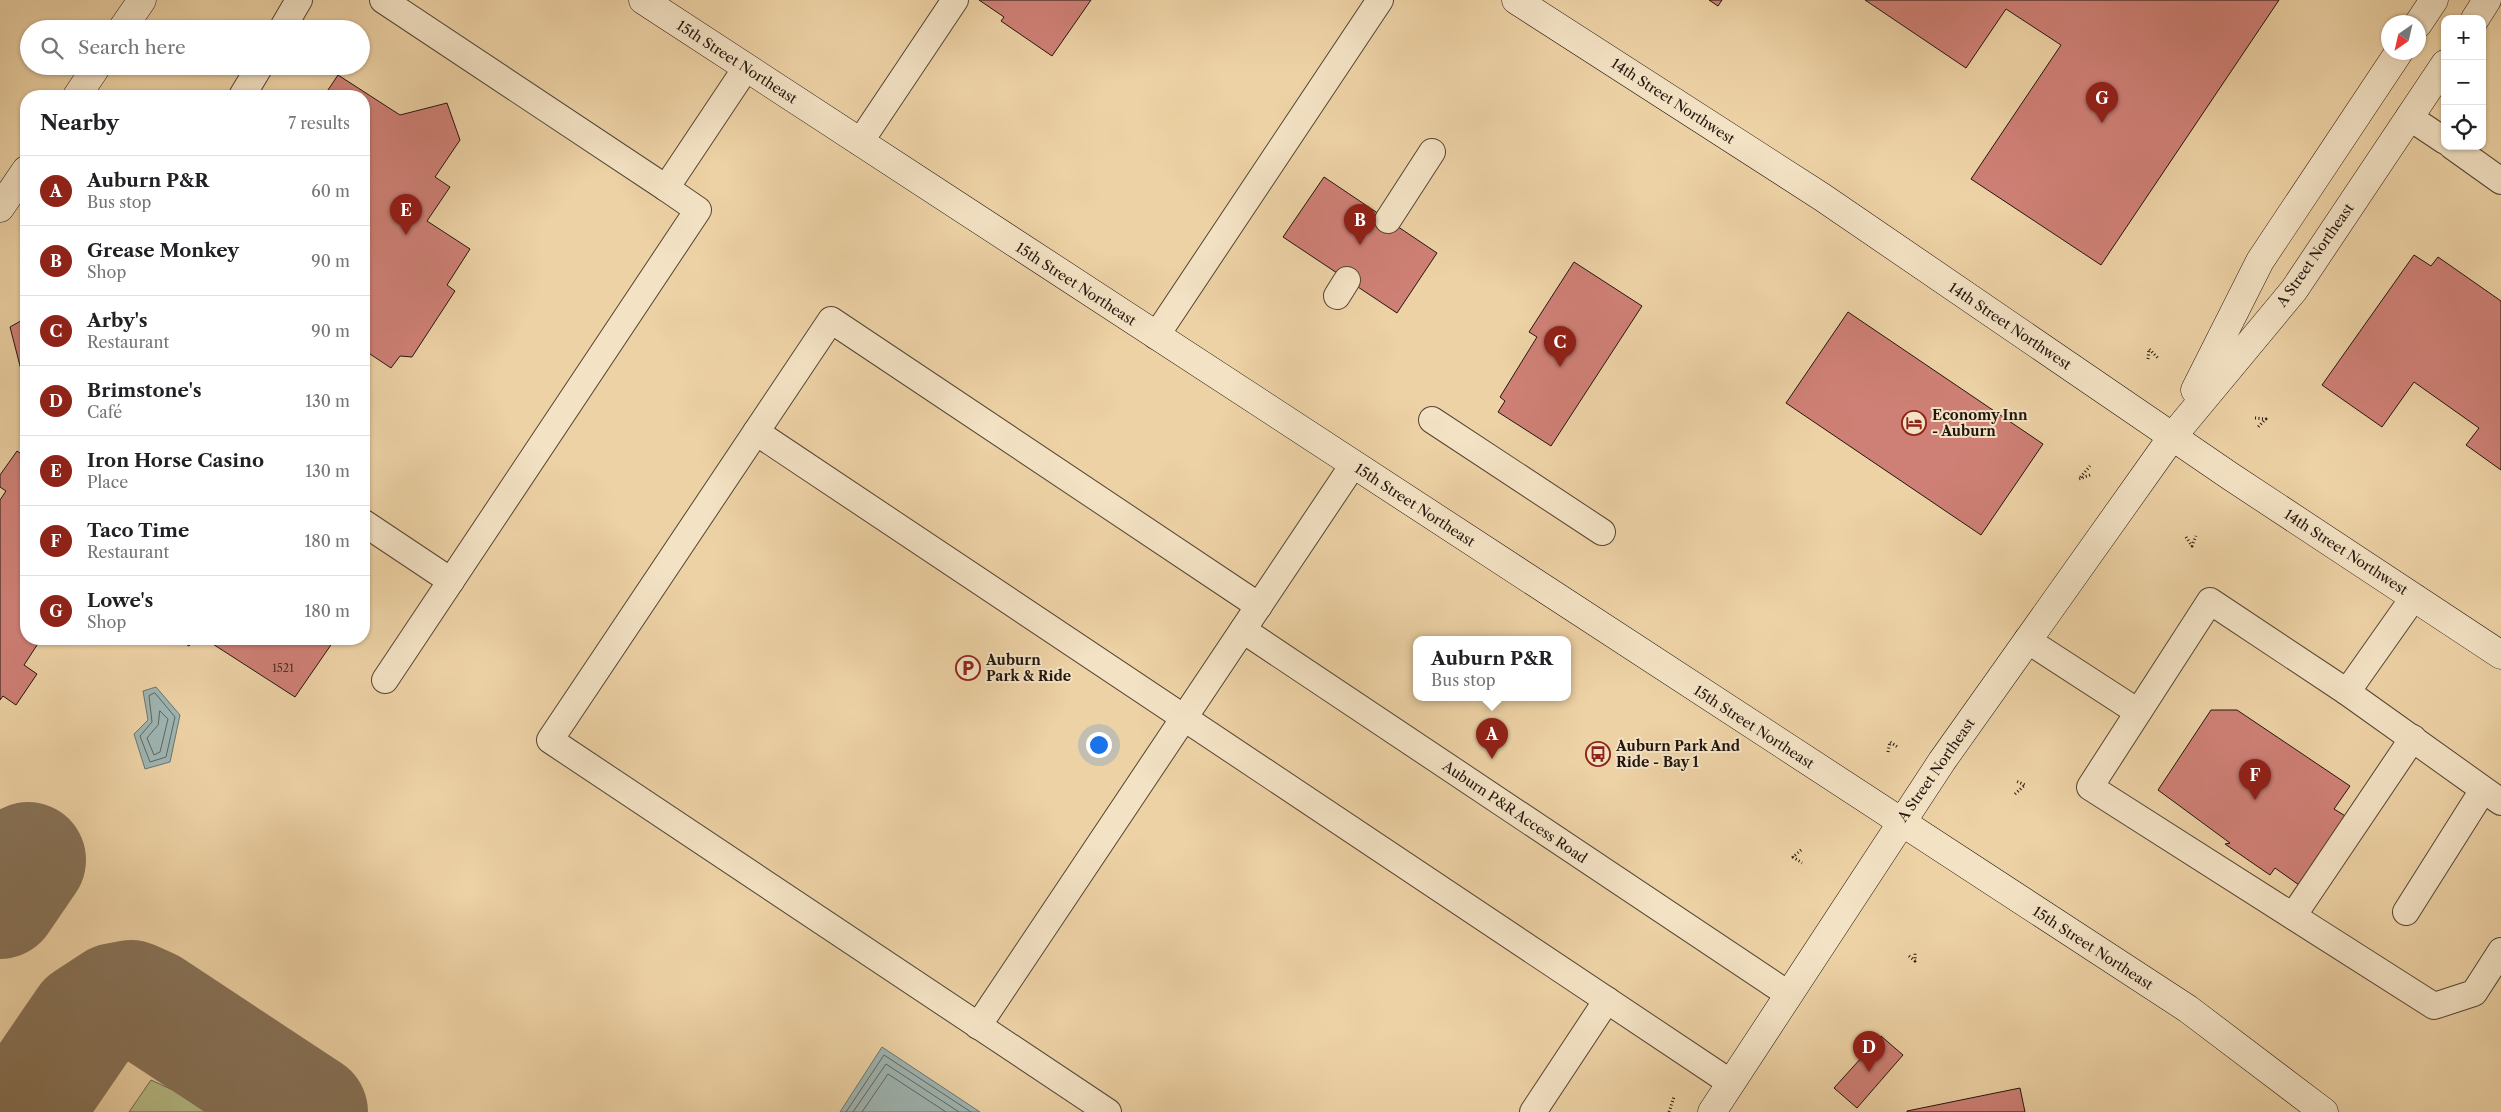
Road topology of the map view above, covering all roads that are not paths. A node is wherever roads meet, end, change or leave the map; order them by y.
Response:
1 (299, 0) edge
2 (383, 0) edge
3 (643, 0) edge
4 (955, 0) edge
5 (1380, 0) edge
6 (1516, 0) edge
7 (2434, 0) edge
8 (2488, 0) edge
9 (138, 1) edge
10 (2424, 15) edge
11 (2478, 15) edge
12 (127, 20) edge
13 (287, 20) edge
14 (2394, 60) edge
15 (746, 68) junction
16 (2441, 70) edge
17 (91, 75) edge
18 (255, 75) edge
19 (80, 90) edge
20 (246, 90) edge
21 (2409, 117) junction
22 (2441, 138) edge
23 (860, 142) junction
24 (2458, 150) edge
25 (1432, 152) dead end
26 (20, 179) edge
27 (2501, 181) edge
28 (666, 188) junction
29 (0, 208) edge
30 (1388, 220) dead end
31 (1156, 336) junction
32 (1432, 420) dead end
33 (756, 432) junction
34 (2172, 437) junction
35 (1353, 465) junction
36 (370, 527) edge
37 (1602, 532) dead end
38 (451, 581) junction
39 (2414, 597) junction
40 (1259, 606) junction
41 (1243, 630) junction
42 (2027, 640) junction
43 (2501, 655) edge
44 (385, 680) dead end
45 (2347, 692) junction
46 (2138, 712) junction
47 (1184, 718) junction
48 (2412, 738) junction
49 (2492, 796) edge
50 (1900, 822) junction
51 (2406, 912) dead end
52 (2293, 916) junction
53 (2501, 950) edge
54 (1788, 994) junction
55 (1607, 1000) junction
56 (978, 1026) junction
57 (1731, 1083) junction
58 (1108, 1112) edge
59 (1533, 1112) edge
60 (1712, 1112) edge
61 (2324, 1112) edge

1 - 13 lane
2 - 28 lane
3 - 15 street, 15th Street Northeast
4 - 23 lane
5 - 31 lane
6 - 34 street, 14th Street Northwest
7 - 10 street
8 - 11 street
9 - 12 street
14 - 34 street, A Street Northeast
15 - 23 street, 15th Street Northeast
15 - 28 lane
16 - 21 street, A Street Northeast
17 - 19 street
18 - 20 lane
21 - 22 lane
21 - 34 street, A Street Northeast
23 - 31 street, 15th Street Northeast
24 - 27 lane
25 - 30 lane
26 - 29 street
28 - 38 lane
31 - 35 street, 15th Street Northeast
32 - 37 lane
33 - 40 lane
33 - 47 lane
33 - 56 lane
34 - 39 street, 14th Street Northwest
34 - 42 street, A Street Northeast
35 - 40 lane
35 - 50 street, 15th Street Northeast
36 - 38 lane
38 - 44 lane
39 - 43 street, 14th Street Northwest
39 - 45 lane
40 - 41 lane
41 - 47 lane
41 - 54 lane, Auburn P&R Access Road
42 - 46 lane
42 - 50 street, A Street Northeast
45 - 46 lane
45 - 48 lane
46 - 52 lane
47 - 55 lane
47 - 56 lane
48 - 49 lane
48 - 52 lane
49 - 51 lane
50 - 54 street, A Street Northeast
50 - 61 street, 15th Street Northeast
52 - 53 lane
54 - 57 street, A Street Northeast
55 - 57 lane
55 - 59 lane
56 - 58 lane
57 - 60 street, A Street Northeast

